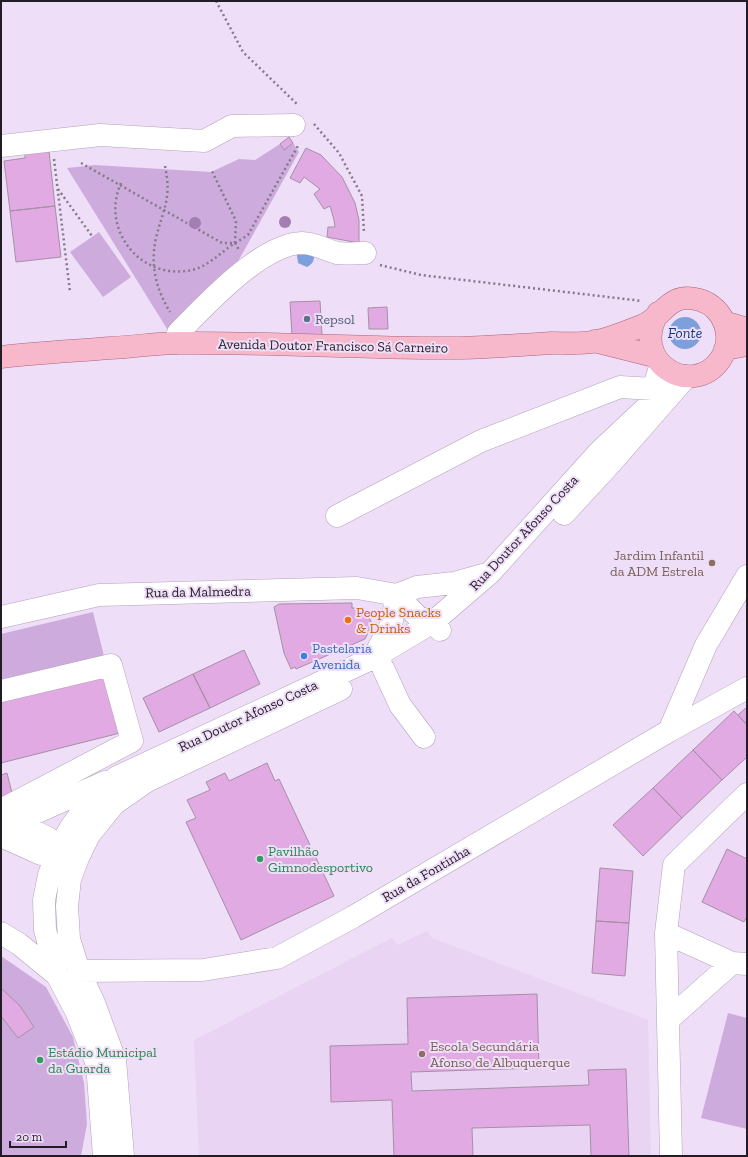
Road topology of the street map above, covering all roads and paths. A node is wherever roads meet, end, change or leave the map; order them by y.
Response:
1 (297, 133) joint
2 (1, 146) edge
3 (57, 155) dead end
4 (81, 164) dead end
5 (164, 166) dead end
6 (211, 169) dead end
7 (121, 184) junction
8 (58, 189) junction
9 (164, 211) junction
10 (92, 236) dead end
11 (222, 243) dead end
12 (235, 243) junction
13 (364, 253) joint
14 (154, 268) junction
15 (70, 292) dead end
16 (661, 310) junction
17 (724, 322) junction
18 (747, 329) edge
19 (180, 335) junction
20 (594, 342) junction
21 (747, 345) edge
22 (725, 349) junction
23 (1, 357) edge
24 (658, 360) junction
25 (687, 376) junction
26 (653, 388) junction
27 (337, 516) dead end
28 (490, 573) junction
29 (747, 576) edge
30 (417, 587) junction
31 (397, 595) junction
32 (1, 617) edge
33 (438, 628) junction
34 (378, 663) junction
35 (747, 688) edge
36 (1, 691) edge
37 (669, 731) junction
38 (424, 737) dead end
39 (117, 777) junction
40 (747, 794) edge
41 (4, 825) edge
42 (68, 854) junction
43 (1, 933) edge
44 (666, 933) junction
45 (739, 963) edge
46 (79, 971) junction
47 (57, 975) junction
48 (668, 1020) junction
49 (102, 1132) junction
50 (92, 1156) edge
51 (104, 1156) edge
52 (123, 1156) edge
53 (670, 1156) edge

1 - 2 street
1 - 12 path
3 - 8 path
4 - 7 path
5 - 9 path
6 - 12 path
7 - 9 path
7 - 14 path
8 - 10 path
8 - 15 path
9 - 11 path
9 - 14 path
12 - 14 path
13 - 16 path
13 - 19 street
14 - 19 path
16 - 17 main road, Avenida Doutor Francisco Sá Carneiro
16 - 20 main road, Avenida Doutor Francisco Sá Carneiro
16 - 24 main road
17 - 18 main road
17 - 22 main road
19 - 20 main road, Avenida Doutor Francisco Sá Carneiro
19 - 23 main road, Avenida Doutor Francisco Sá Carneiro
20 - 24 main road
21 - 22 main road
22 - 25 main road
24 - 25 main road
24 - 26 street, Rua Doutor Afonso Costa
25 - 33 street, Rua Doutor Afonso Costa
26 - 27 street
26 - 28 street, Rua Doutor Afonso Costa
28 - 30 street
28 - 33 street, Rua Doutor Afonso Costa
29 - 37 street
30 - 31 street
30 - 33 street
31 - 32 street, Rua da Malmedra
31 - 33 street
31 - 34 street
33 - 34 street, Rua Doutor Afonso Costa
34 - 38 street
34 - 39 street, Rua Doutor Afonso Costa
34 - 42 street, Rua Doutor Afonso Costa
35 - 37 street, Rua da Fontinha
36 - 41 street
37 - 46 street, Rua da Fontinha
39 - 41 street
39 - 42 street, Rua Doutor Afonso Costa
40 - 44 street
41 - 42 street
42 - 46 street, Rua Doutor Afonso Costa
42 - 47 street, Rua Doutor Afonso Costa
43 - 47 street
44 - 45 street
44 - 48 street
45 - 48 street
46 - 52 street, Rua Doutor Afonso Costa
47 - 49 street, Rua Doutor Afonso Costa
48 - 53 street
49 - 50 street
49 - 51 street, Rua Doutor Afonso Costa

